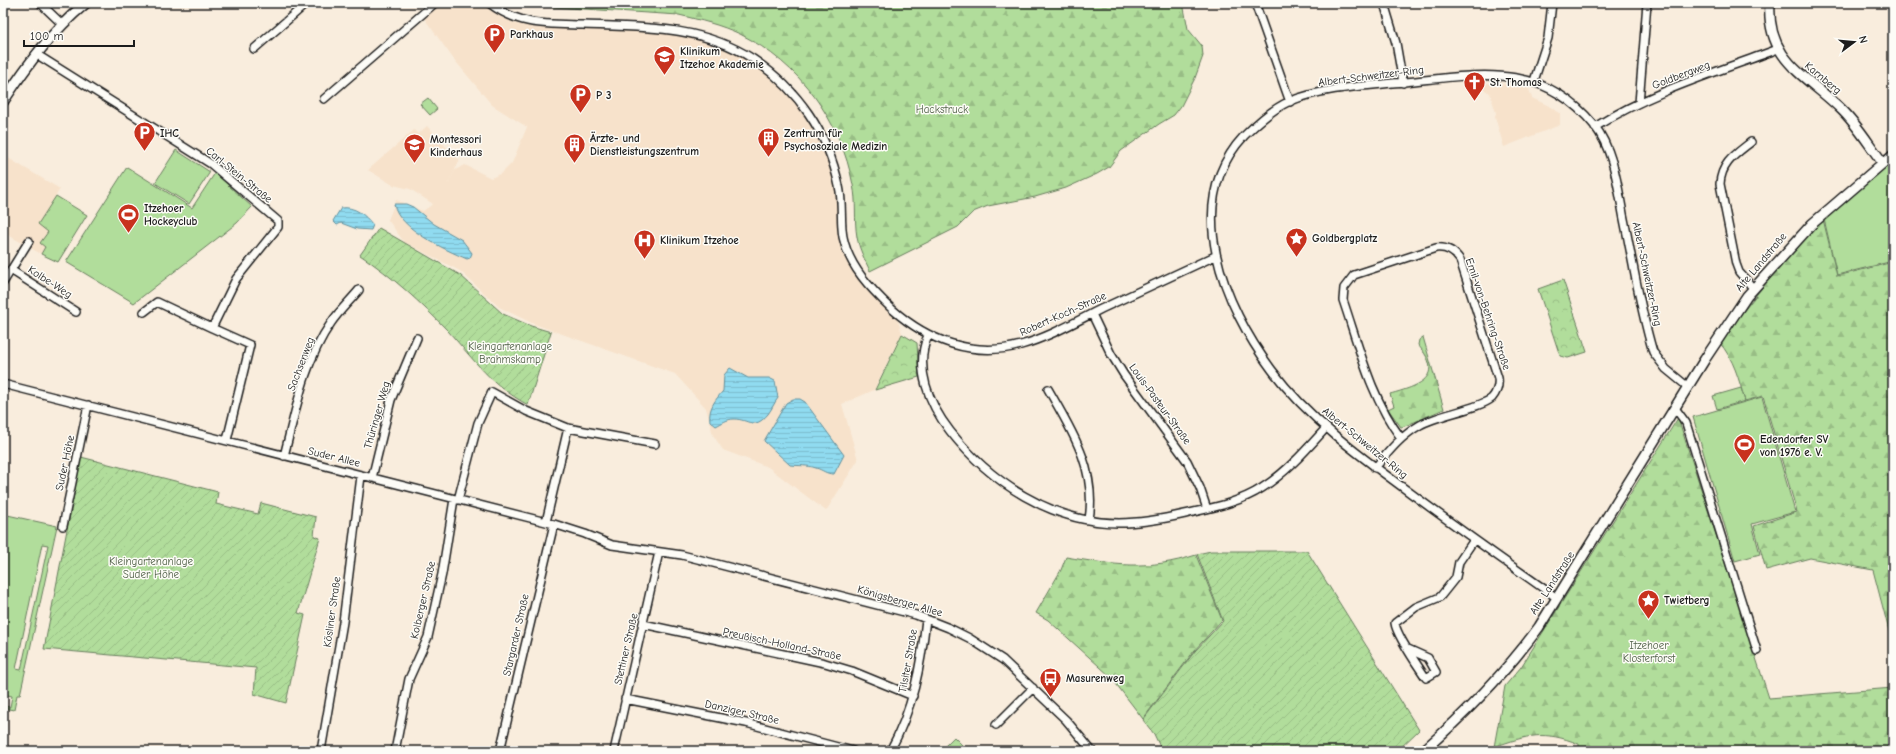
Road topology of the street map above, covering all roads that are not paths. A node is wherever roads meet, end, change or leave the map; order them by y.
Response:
1 (40, 3) edge
2 (86, 3) edge
3 (307, 3) edge
4 (435, 3) edge
5 (489, 3) edge
6 (1255, 3) edge
7 (1384, 3) edge
8 (1552, 3) edge
9 (1647, 3) edge
10 (1770, 3) edge
11 (62, 24) junction
12 (254, 49) dead end
13 (1778, 49) junction
14 (36, 54) junction
15 (1534, 81) junction
16 (1403, 82) junction
17 (324, 99) dead end
18 (3, 102) edge
19 (1290, 102) junction
20 (1639, 103) junction
21 (1595, 127) junction
22 (1751, 142) dead end
23 (1893, 154) edge
24 (1883, 163) junction
25 (29, 241) dead end
26 (1215, 256) junction
27 (11, 270) junction
28 (3, 283) edge
29 (1753, 288) junction
30 (359, 290) dead end
31 (76, 312) dead end
32 (144, 312) dead end
33 (1092, 314) junction
34 (212, 328) junction
35 (928, 335) junction
36 (417, 338) dead end
37 (3, 384) edge
38 (1688, 387) junction
39 (1048, 390) dead end
40 (88, 405) junction
41 (1675, 408) junction
42 (568, 428) junction
43 (1326, 428) junction
44 (1401, 438) junction
45 (227, 440) junction
46 (655, 444) dead end
47 (284, 456) junction
48 (1375, 468) junction
49 (361, 476) junction
50 (372, 478) junction
51 (456, 499) junction
52 (1207, 509) junction
53 (1089, 520) junction
54 (546, 522) junction
55 (554, 524) junction
56 (63, 526) dead end
57 (1474, 540) junction
58 (659, 552) junction
59 (1557, 598) junction
60 (926, 619) junction
61 (643, 624) junction
62 (1408, 649) dead end
63 (1757, 651) dead end
64 (1033, 688) junction
65 (913, 696) junction
66 (625, 699) junction
67 (996, 725) dead end
68 (849, 750) edge
69 (321, 751) edge
70 (395, 751) edge
71 (500, 751) edge
72 (614, 751) edge
73 (890, 751) edge
74 (1092, 751) edge
75 (1423, 751) edge

1 - 11 street
2 - 11 street
3 - 12 street
4 - 17 street
5 - 35 street, Robert-Koch-Straße
6 - 19 street
7 - 16 street
8 - 15 street
9 - 20 street
10 - 13 street, Karnberg
11 - 14 street
13 - 20 street, Goldbergweg
13 - 24 street, Karnberg
14 - 18 street
14 - 34 street, Carl-Stein-Straße
15 - 16 street, Albert-Schweitzer-Ring
15 - 21 street, Albert-Schweitzer-Ring
16 - 19 street, Albert-Schweitzer-Ring
19 - 26 street, Albert-Schweitzer-Ring
20 - 21 street, Goldbergweg
21 - 38 street, Albert-Schweitzer-Ring
22 - 29 street
23 - 24 street, Alte Landstraße
24 - 29 street, Alte Landstraße
25 - 27 street, Kolbe-Weg
26 - 33 street, Robert-Koch-Straße
26 - 43 street, Albert-Schweitzer-Ring
27 - 28 street, Kolbe-Weg
27 - 31 street, Kolbe-Weg
29 - 38 street, Alte Landstraße
30 - 47 street, Sachsenweg
32 - 34 street
33 - 35 street, Robert-Koch-Straße
33 - 52 street, Louis-Pasteur-Straße
34 - 45 street
35 - 53 street
36 - 50 street, Thüringer Weg
37 - 40 street, Suder Allee
38 - 41 street, Alte Landstraße
39 - 53 street
40 - 45 street, Suder Allee
40 - 56 street, Suder Höhe
41 - 59 street, Alte Landstraße
41 - 63 street
42 - 46 street
42 - 51 street, Kolberger Straße
42 - 54 street
43 - 48 street, Albert-Schweitzer-Ring
43 - 52 street
44 - 44 street, Emil-von-Behring-Straße
44 - 48 street, Emil-von-Behring-Straße
45 - 47 street, Suder Allee
47 - 49 street, Suder Allee
48 - 57 street, Albert-Schweitzer-Ring
49 - 50 street, Suder Allee
49 - 69 street, Kösliner Straße
50 - 51 street, Suder Allee
51 - 54 street, Suder Allee
51 - 70 street, Kolberger Straße
52 - 53 street
54 - 55 street, Suder Allee
55 - 58 street, Suder Allee
55 - 71 street, Stargarder Straße
57 - 59 street, Albert-Schweitzer-Ring
57 - 62 street
58 - 60 street, Königsberger Allee
58 - 61 street, Stettiner Straße
59 - 75 street, Alte Landstraße
60 - 64 street, Königsberger Allee
60 - 65 street, Tilsiter Straße
61 - 65 street, Preußisch-Holland-Straße
61 - 66 street, Stettiner Straße
64 - 67 street
64 - 74 street, Königsberger Allee
65 - 73 street, Tilsiter Straße
66 - 68 street, Danziger Straße
66 - 72 street, Stettiner Straße

